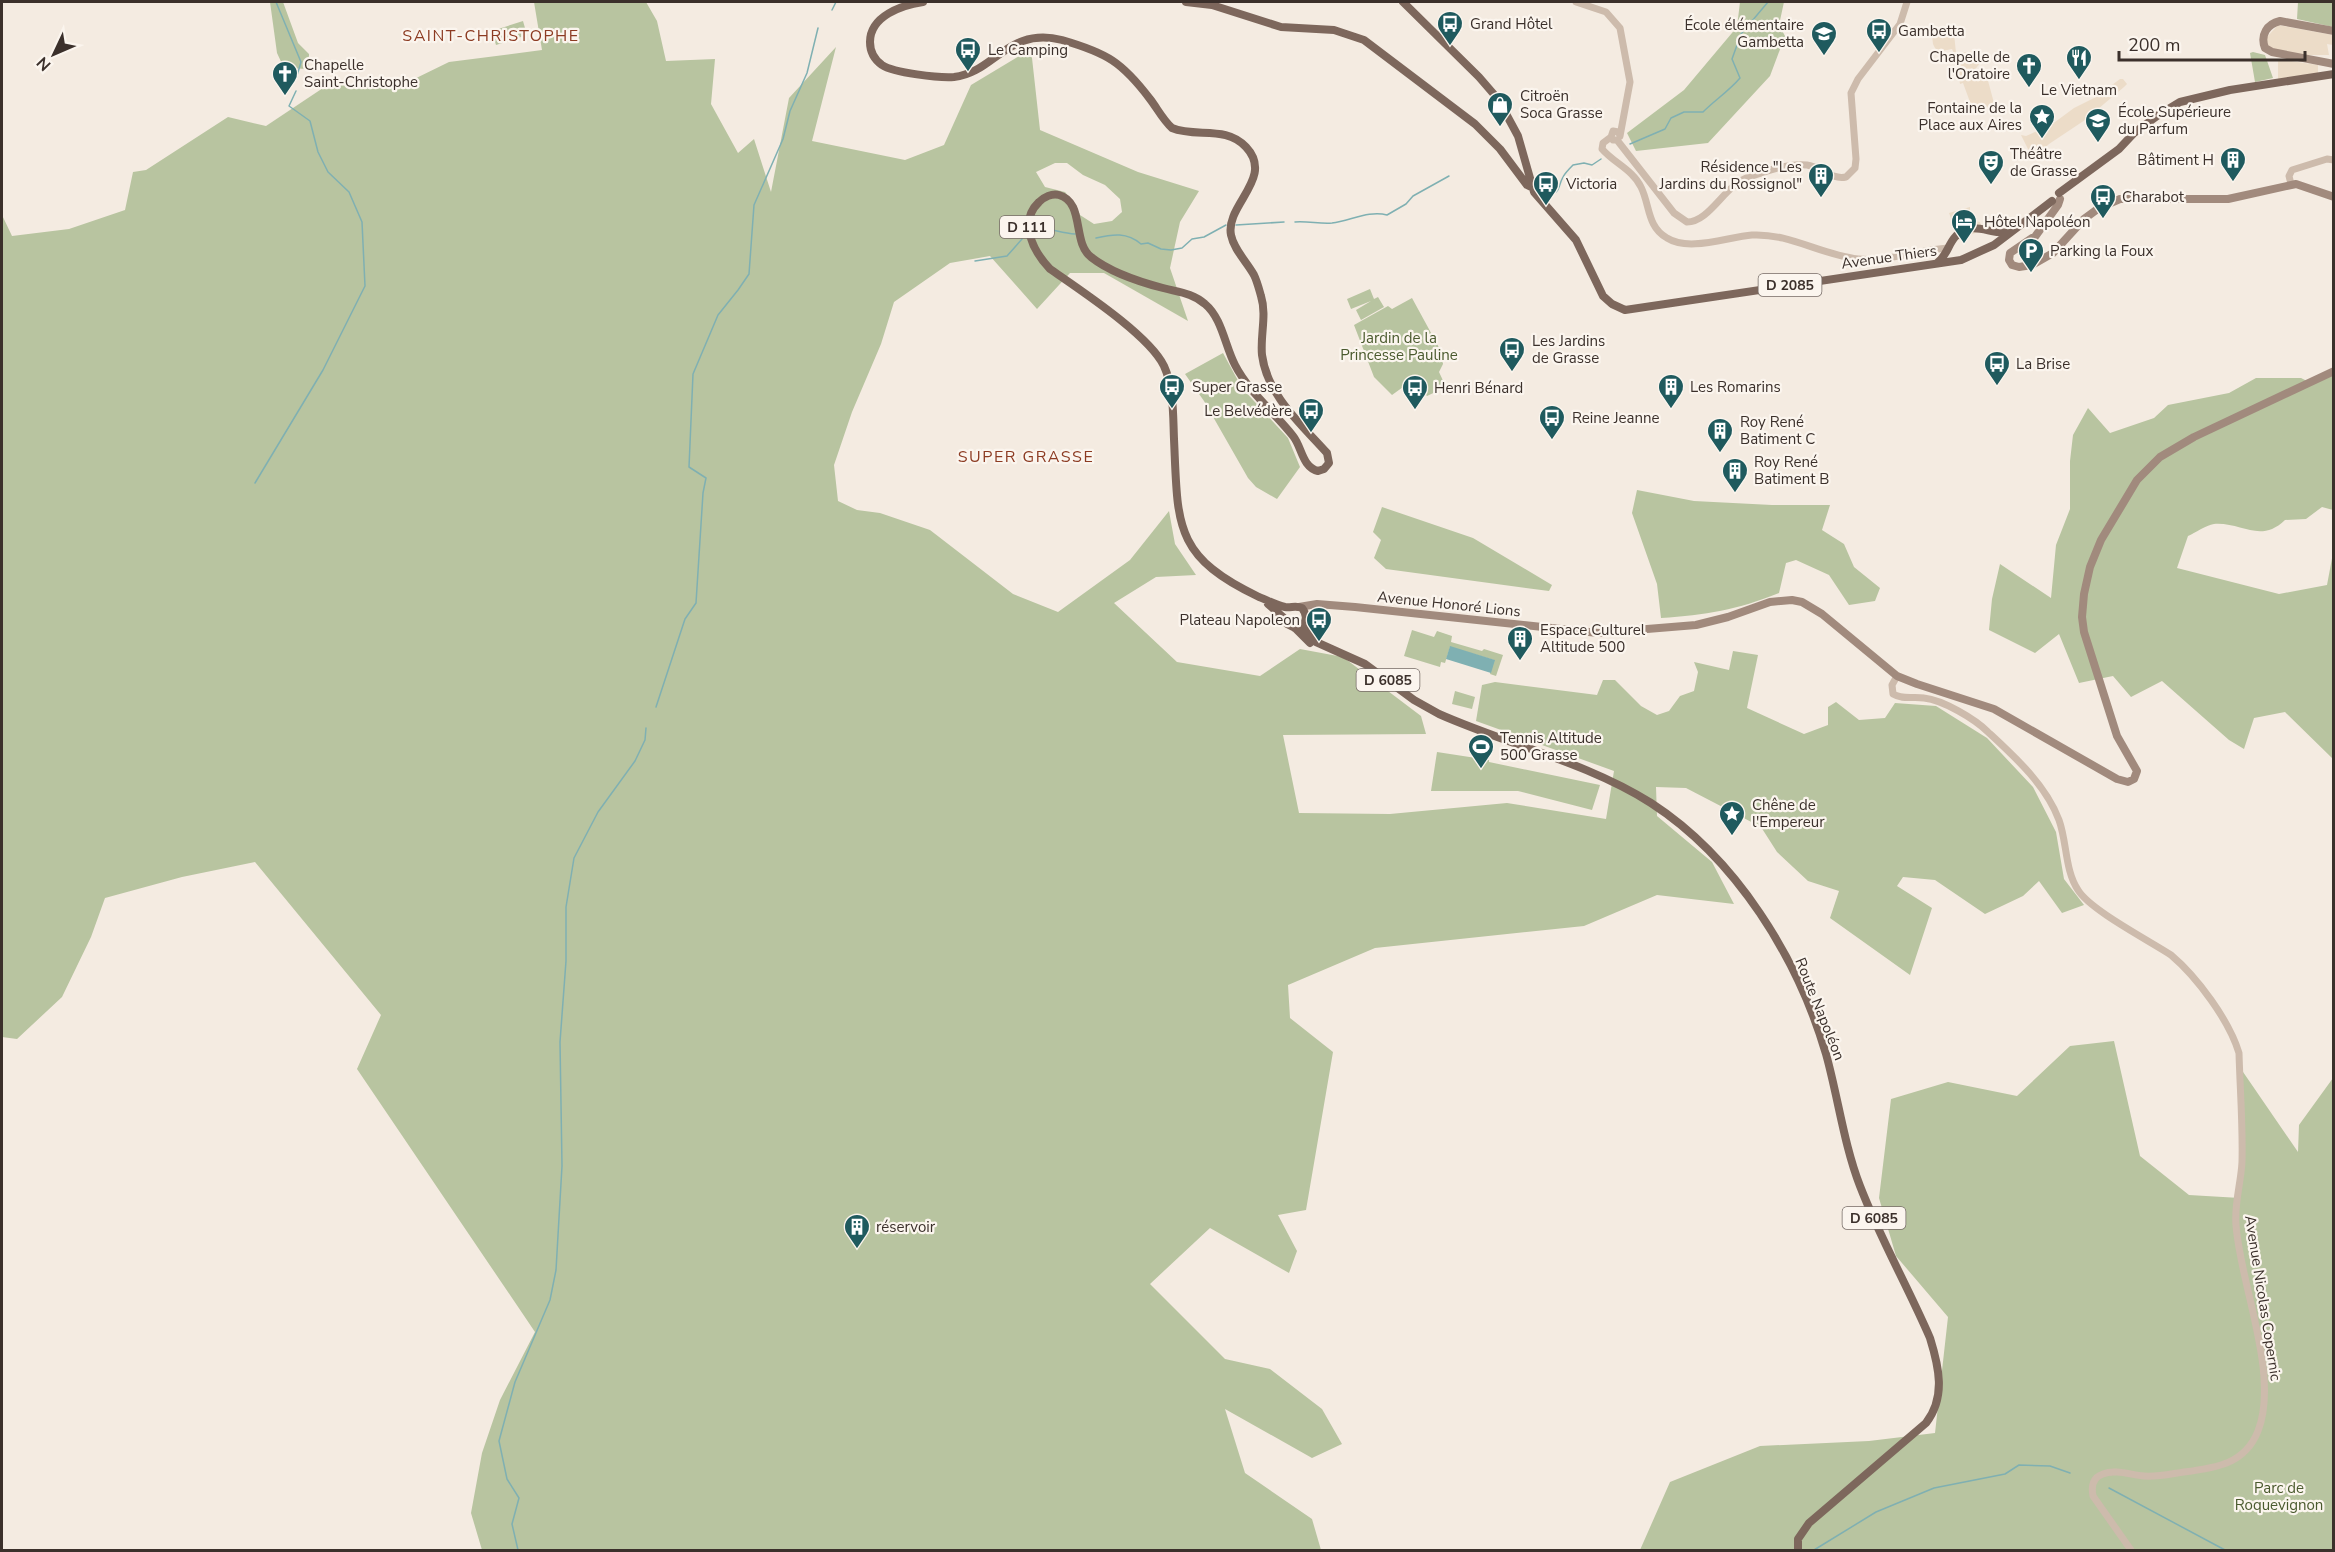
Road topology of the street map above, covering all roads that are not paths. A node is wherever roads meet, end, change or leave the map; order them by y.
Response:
1 (923, 2) edge
2 (1186, 2) edge
3 (1403, 2) edge
4 (1576, 2) edge
5 (1907, 2) edge
6 (2334, 31) edge
7 (2334, 65) edge
8 (2334, 72) edge
9 (1616, 136) junction
10 (2334, 160) edge
11 (1527, 169) junction
12 (1515, 170) junction
13 (2291, 184) junction
14 (1533, 188) junction
15 (2334, 197) edge
16 (2054, 200) junction
17 (1991, 231) junction
18 (2010, 232) junction
19 (2032, 238) junction
20 (1990, 247) junction
21 (1948, 248) junction
22 (2057, 248) junction
23 (2015, 249) junction
24 (2025, 254) junction
25 (1961, 260) junction
26 (1936, 263) junction
27 (2024, 265) junction
28 (2334, 371) edge
29 (1258, 596) junction
30 (1328, 606) junction
31 (1295, 607) junction
32 (1284, 618) junction
33 (1305, 621) junction
34 (1295, 628) junction
35 (1334, 649) junction
36 (1897, 676) junction
37 (1798, 1551) edge
38 (2131, 1551) edge

1 - 29 main road, D 111
2 - 12 main road
3 - 11 main road, D 2085
4 - 9 street
5 - 9 street
6 - 7 main road
7 - 8 main road
8 - 16 main road, Avenue Thiers
9 - 21 street
10 - 13 street
11 - 12 main road
11 - 14 main road, D 2085
12 - 14 main road
13 - 15 main road
13 - 22 main road
14 - 26 main road, Avenue Thiers / D 2085
16 - 18 main road, Avenue Thiers / D 2085
16 - 19 main road
17 - 18 main road
17 - 20 main road
17 - 21 main road
18 - 20 main road, Avenue Thiers / D 2085
19 - 23 main road
19 - 24 main road
20 - 25 main road, Avenue Thiers / D 2085
21 - 25 main road
21 - 26 main road
22 - 24 main road
22 - 27 main road
23 - 24 main road
23 - 27 main road
24 - 27 main road
25 - 26 main road, Avenue Thiers / D 2085
28 - 36 main road, Avenue Honoré Lions
29 - 31 main road, D 111
29 - 32 main road, D 111
30 - 31 main road, Avenue Honoré Lions
30 - 33 main road
30 - 36 main road, Avenue Honoré Lions
31 - 32 main road
31 - 33 main road
32 - 34 main road
33 - 34 main road
33 - 35 main road, Route Napoléon / D 6085
34 - 35 main road, Route Napoléon / D 6085
35 - 37 main road, Route Napoléon / D 6085
36 - 38 street, Avenue Nicolas Copernic

